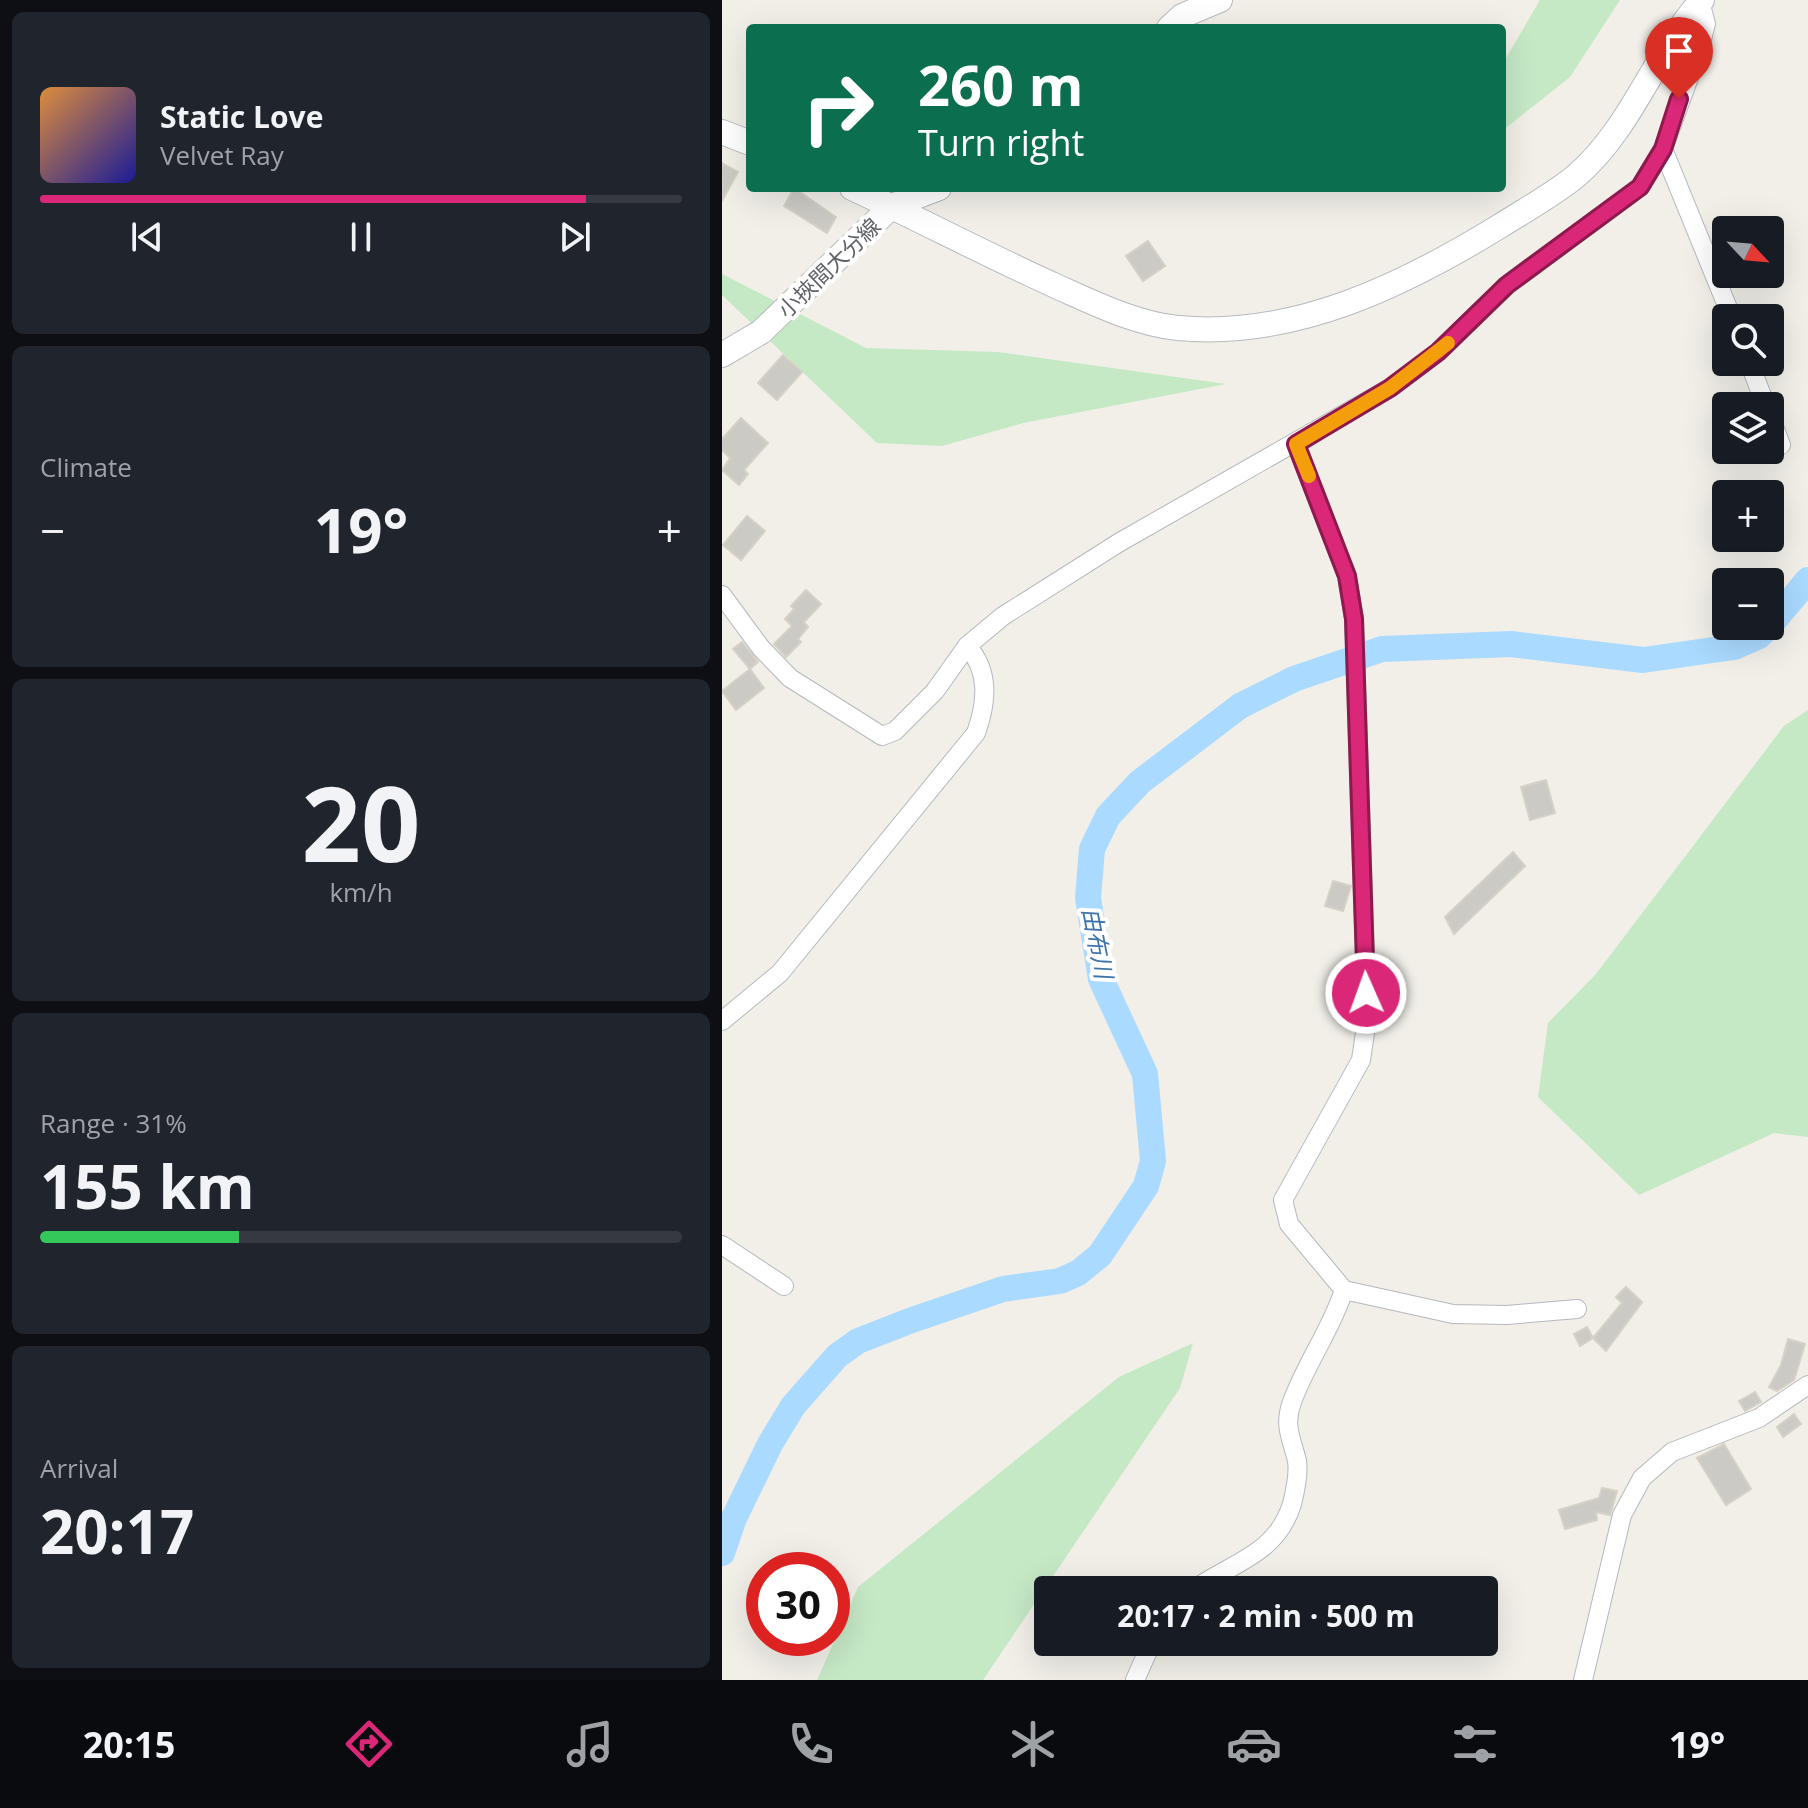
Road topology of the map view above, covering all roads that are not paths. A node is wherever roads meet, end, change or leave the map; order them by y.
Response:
1 (1220, 0) edge
2 (1701, 1) edge
3 (1173, 24) edge
4 (722, 132) edge
5 (746, 141) edge
6 (1663, 149) junction
7 (861, 192) edge
8 (929, 192) edge
9 (892, 206) junction
10 (1726, 304) edge
11 (722, 355) edge
12 (1296, 444) junction
13 (722, 595) edge
14 (967, 646) junction
15 (722, 1021) edge
16 (722, 1245) edge
17 (784, 1286) dead end
18 (1344, 1290) junction
19 (1577, 1309) dead end
20 (1808, 1385) edge
21 (1216, 1576) edge
22 (1146, 1656) edge
23 (1135, 1680) edge
24 (1583, 1680) edge

1 - 3 street
2 - 6 street
2 - 9 street
4 - 5 street
6 - 10 street
6 - 12 street
7 - 9 street
8 - 9 street, 小挾間大分線
9 - 11 street, 小挾間大分線
12 - 14 street
12 - 18 street
13 - 14 street
14 - 15 street
16 - 17 street
18 - 19 street
18 - 21 street
20 - 24 street
22 - 23 street

